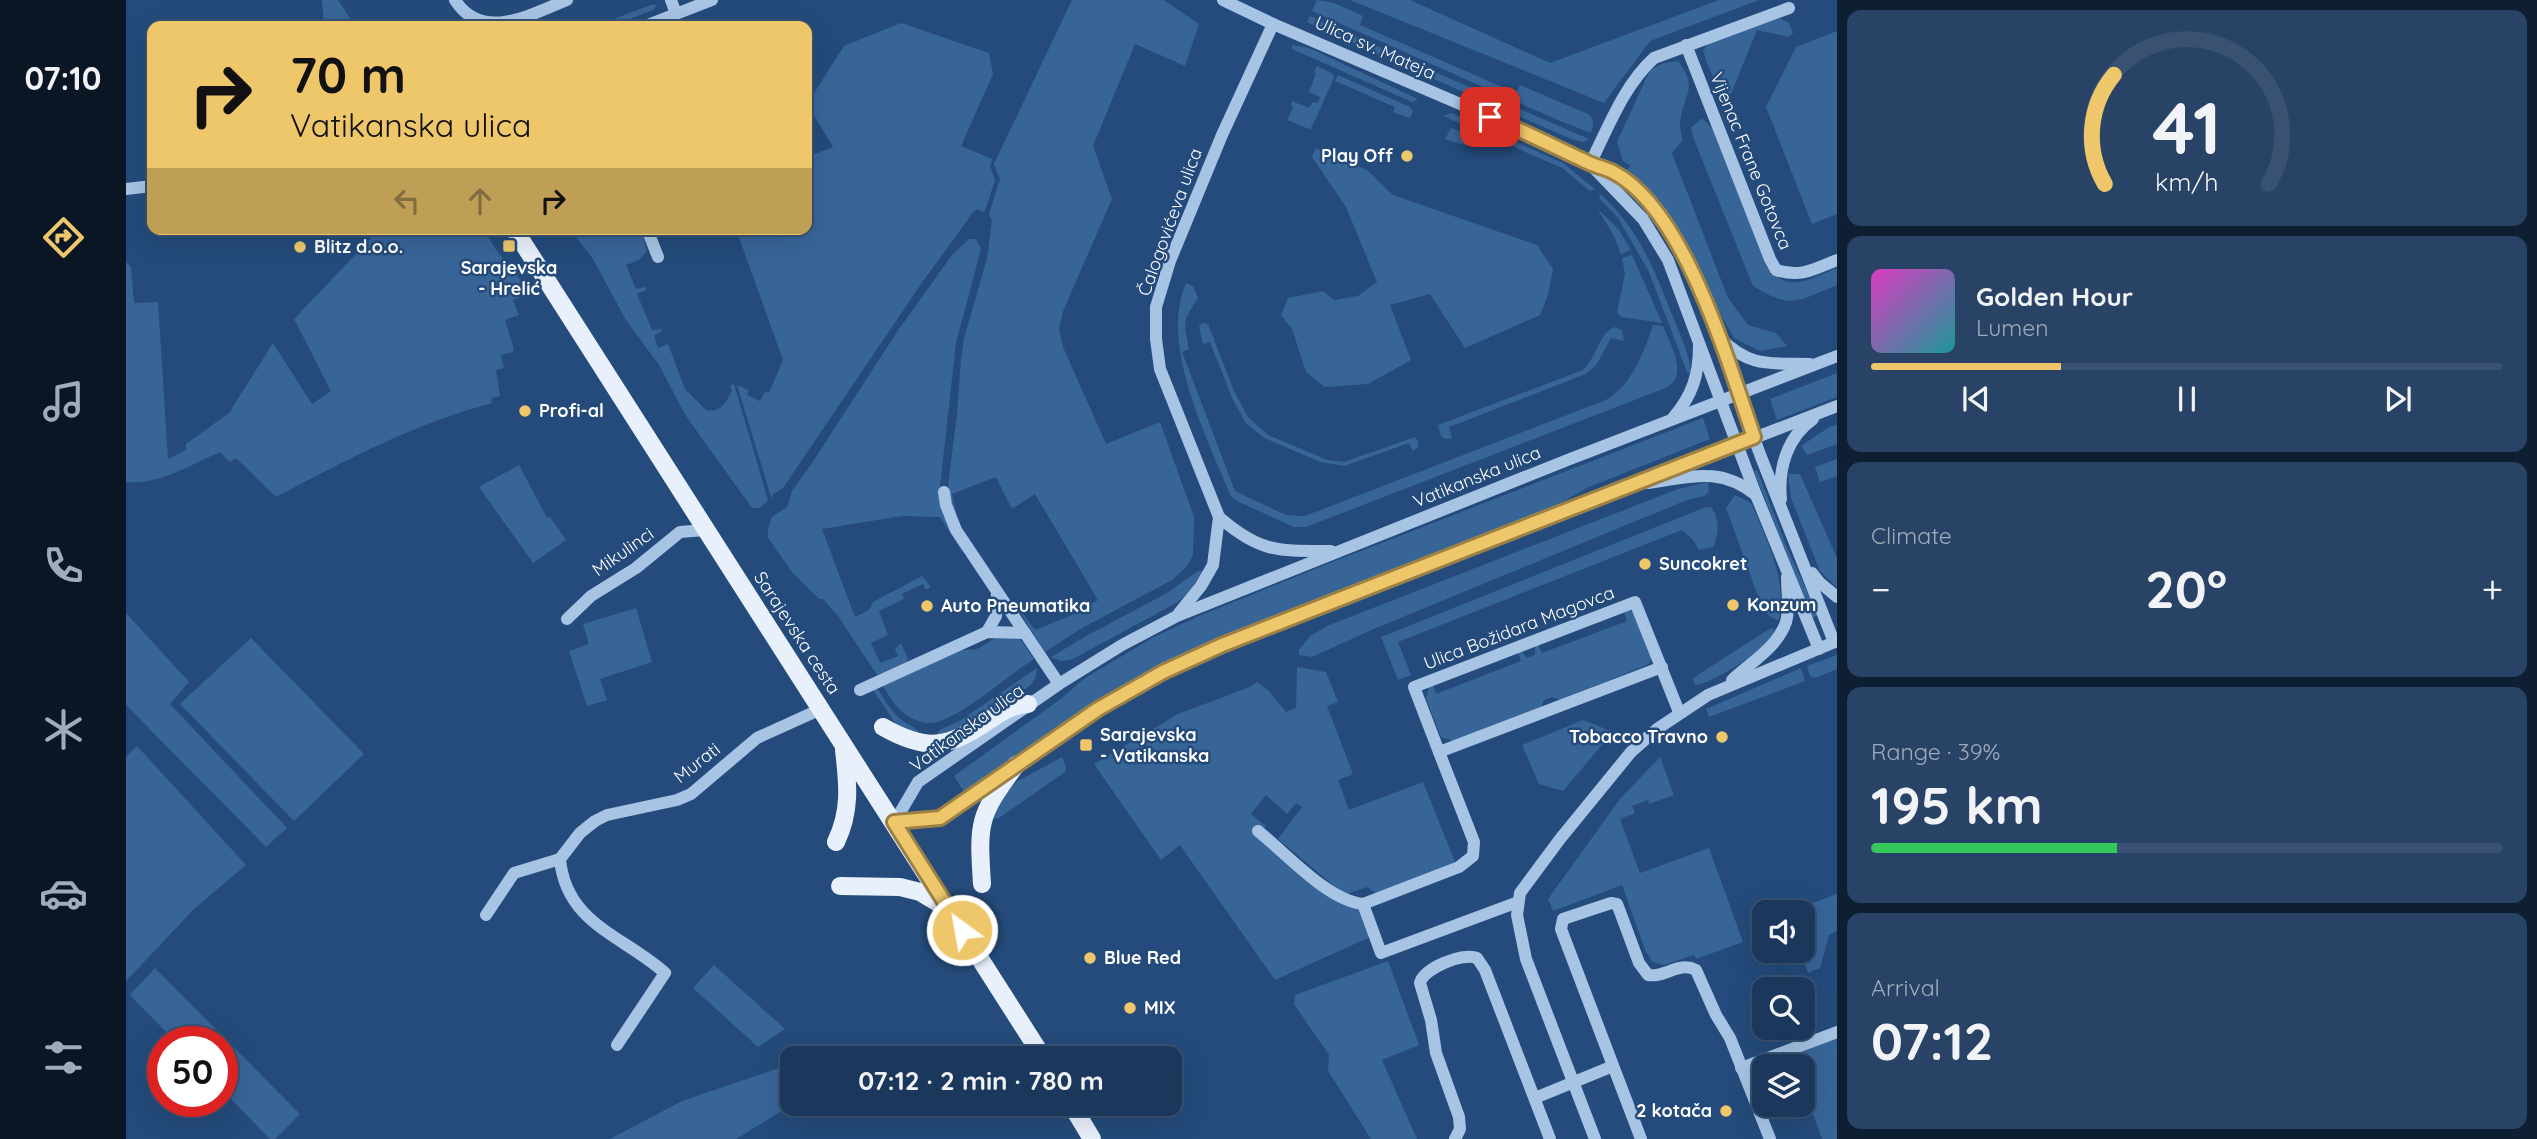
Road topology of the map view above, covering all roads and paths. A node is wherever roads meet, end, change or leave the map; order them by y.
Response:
1 (455, 0) edge
2 (567, 0) edge
3 (671, 0) edge
4 (712, 0) edge
5 (1223, 0) edge
6 (1789, 8) dead end
7 (676, 14) junction
8 (479, 21) edge
9 (515, 21) edge
10 (658, 21) edge
11 (1273, 24) junction
12 (1686, 45) junction
13 (1590, 164) junction
14 (147, 187) edge
15 (126, 189) edge
16 (518, 235) edge
17 (649, 235) edge
18 (658, 257) dead end
19 (1837, 260) edge
20 (1718, 335) junction
21 (1699, 338) junction
22 (1837, 356) edge
23 (1816, 364) junction
24 (1739, 394) junction
25 (1722, 401) junction
26 (1833, 407) edge
27 (1671, 420) junction
28 (1754, 437) junction
29 (1738, 443) junction
30 (1627, 486) junction
31 (944, 492) dead end
32 (1756, 495) junction
33 (1783, 513) junction
34 (1219, 517) junction
35 (705, 530) junction
36 (1339, 551) junction
37 (1803, 560) junction
38 (1787, 570) junction
39 (997, 592) junction
40 (1837, 597) edge
41 (1177, 616) junction
42 (567, 619) dead end
43 (987, 632) junction
44 (1025, 633) junction
45 (1835, 641) edge
46 (1819, 649) junction
47 (1662, 667) junction
48 (1059, 684) junction
49 (1726, 686) junction
50 (860, 690) dead end
51 (1028, 705) junction
52 (821, 709) junction
53 (1679, 712) junction
54 (883, 727) dead end
55 (843, 744) junction
56 (1439, 752) junction
57 (1016, 765) junction
58 (894, 822) junction
59 (1258, 831) dead end
60 (835, 842) dead end
61 (560, 859) junction
62 (982, 884) dead end
63 (840, 886) dead end
64 (1518, 902) junction
65 (1363, 904) junction
66 (948, 908) junction
67 (486, 915) dead end
68 (1837, 1032) edge
69 (617, 1045) dead end
70 (1036, 1046) edge
71 (1613, 1066) junction
72 (1741, 1068) junction
73 (1574, 1082) junction
74 (1535, 1098) junction
75 (1078, 1116) edge
76 (1092, 1139) edge
77 (1455, 1139) edge
78 (1550, 1139) edge
79 (1595, 1139) edge
80 (1641, 1139) edge
81 (1770, 1139) edge

1 - 8 street
2 - 9 street
3 - 7 street
4 - 7 street
5 - 11 street, Ulica sv. Mateja
6 - 12 street
7 - 10 street
11 - 13 street, Ulica sv. Mateja
11 - 34 street, Čalogovićeva ulica
12 - 13 street
12 - 19 street, Vijenac Frane Gotovca
13 - 20 street, Ulica sv. Mateja
13 - 21 street, Ulica sv. Mateja
14 - 15 street
16 - 35 main road, Sarajevska cesta
17 - 18 street
20 - 23 street
20 - 24 street, Ulica sv. Mateja
21 - 25 street, Ulica sv. Mateja
21 - 27 street
22 - 23 street, Vatikanska ulica
23 - 24 street, Vatikanska ulica
24 - 25 street, Vatikanska ulica
24 - 28 street
25 - 27 street, Vatikanska ulica
25 - 29 street, Ulica sv. Mateja
26 - 28 street
26 - 33 street
27 - 36 street, Vatikanska ulica
28 - 29 street
28 - 33 street
29 - 30 street
29 - 32 street
30 - 32 street
30 - 57 street
31 - 39 street
32 - 38 street
33 - 37 street
34 - 36 street, Čalogovićeva ulica
34 - 41 street, Čalogovićeva ulica
35 - 42 street, Mikulinci
35 - 52 main road, Sarajevska cesta
36 - 41 street, Vatikanska ulica
37 - 40 street
37 - 45 street
38 - 46 street
38 - 49 street
39 - 43 street
39 - 44 street
41 - 48 street, Vatikanska ulica
43 - 44 street
43 - 50 street
44 - 48 street
45 - 46 street
46 - 49 street
47 - 53 street, Ulica Božidara Magovca
47 - 56 street
47 - 56 street, Ulica Božidara Magovca
48 - 51 street, Vatikanska ulica
49 - 53 street
51 - 54 main road
51 - 58 street, Vatikanska ulica
52 - 55 main road, Sarajevska cesta
52 - 61 street, Murati
53 - 64 street
55 - 58 main road, Sarajevska cesta
55 - 60 main road
56 - 65 street, Ulica Božidara Magovca
57 - 58 street
57 - 62 main road
58 - 66 main road, Sarajevska cesta
59 - 65 street
61 - 67 street
61 - 69 street
63 - 66 main road
64 - 65 street
64 - 73 street
66 - 70 main road, Sarajevska cesta
68 - 72 street
71 - 72 street
71 - 73 street
71 - 80 street
72 - 81 street
73 - 74 street
73 - 79 street
74 - 77 street
74 - 78 street
75 - 76 main road

